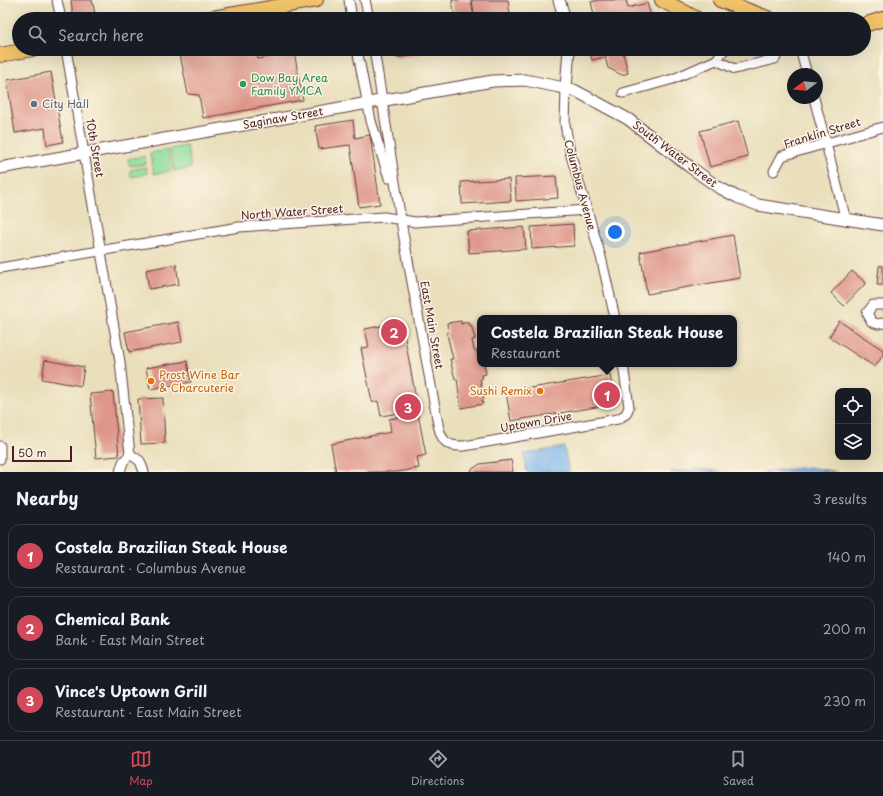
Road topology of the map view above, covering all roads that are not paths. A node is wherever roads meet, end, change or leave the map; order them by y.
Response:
1 (57, 0) edge
2 (316, 0) edge
3 (349, 0) edge
4 (365, 0) edge
5 (559, 0) edge
6 (662, 0) edge
7 (720, 0) edge
8 (59, 12) edge
9 (247, 12) edge
10 (351, 12) edge
11 (367, 12) edge
12 (563, 12) edge
13 (684, 12) edge
14 (752, 12) edge
15 (883, 19) edge
16 (871, 23) edge
17 (12, 53) edge
18 (0, 55) edge
19 (67, 56) edge
20 (358, 56) edge
21 (375, 56) edge
22 (568, 56) edge
23 (719, 56) edge
24 (776, 56) edge
25 (802, 56) edge
26 (716, 60) junction
27 (805, 68) edge
28 (566, 88) junction
29 (622, 93) dead end
30 (382, 101) junction
31 (367, 104) junction
32 (816, 104) edge
33 (883, 127) edge
34 (826, 143) junction
35 (84, 153) junction
36 (0, 168) edge
37 (774, 171) dead end
38 (398, 208) junction
39 (587, 210) junction
40 (400, 220) junction
41 (846, 220) junction
42 (883, 225) edge
43 (100, 251) junction
44 (0, 268) edge
45 (883, 305) edge
46 (614, 315) edge
47 (883, 323) edge
48 (624, 367) edge
49 (448, 444) joint
50 (0, 446) edge
51 (130, 454) junction
52 (0, 459) edge
53 (120, 472) edge
54 (144, 472) edge

1 - 8 street
2 - 9 main road
3 - 10 street
4 - 11 street
5 - 12 street
6 - 13 main road
7 - 14 main road
15 - 16 main road
17 - 18 main road
19 - 35 street, 10th Street
20 - 31 street, East Main Street
21 - 30 street, East Main Street
22 - 28 street, Columbus Avenue
23 - 26 street
24 - 26 street
25 - 27 street
26 - 29 street
28 - 30 street, Saginaw Street
28 - 39 street, Columbus Avenue
28 - 41 street, South Water Street
30 - 31 street, Saginaw Street
30 - 38 street, East Main Street
31 - 35 street, Saginaw Street
31 - 38 street, East Main Street
32 - 34 street
33 - 34 street, Franklin Street
34 - 37 street, Franklin Street
34 - 41 street
35 - 36 street, Saginaw Street
35 - 43 street, 10th Street
38 - 40 street, East Main Street
39 - 40 street, North Water Street
39 - 46 street, Columbus Avenue
40 - 43 street, North Water Street
40 - 49 street, East Main Street
41 - 42 street, South Water Street
43 - 44 street, North Water Street
43 - 51 street, 10th Street
45 - 47 street
48 - 49 street, Uptown Drive
50 - 52 street
51 - 53 street
51 - 54 street

